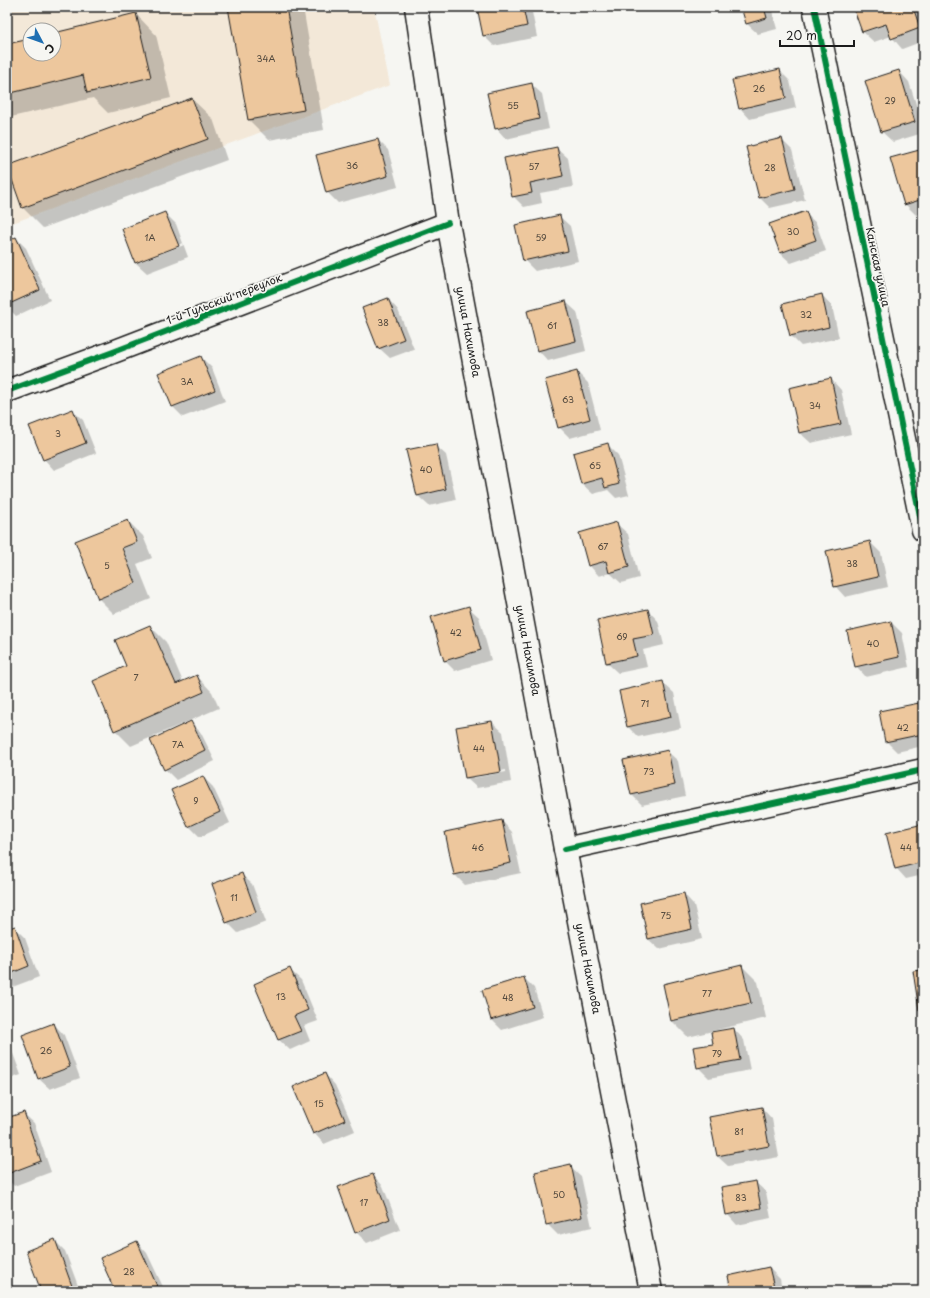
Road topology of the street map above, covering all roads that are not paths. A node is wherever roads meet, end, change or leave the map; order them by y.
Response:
1 (416, 7) edge
2 (814, 7) edge
3 (448, 223) junction
4 (7, 391) edge
5 (923, 530) edge
6 (923, 770) edge
7 (564, 849) junction
8 (651, 1291) edge

1 - 3 street, улица Нахимова
2 - 5 street, Канская улица
3 - 4 street, 1-й Тульский переулок
3 - 7 street, улица Нахимова
6 - 7 street
7 - 8 street, улица Нахимова

